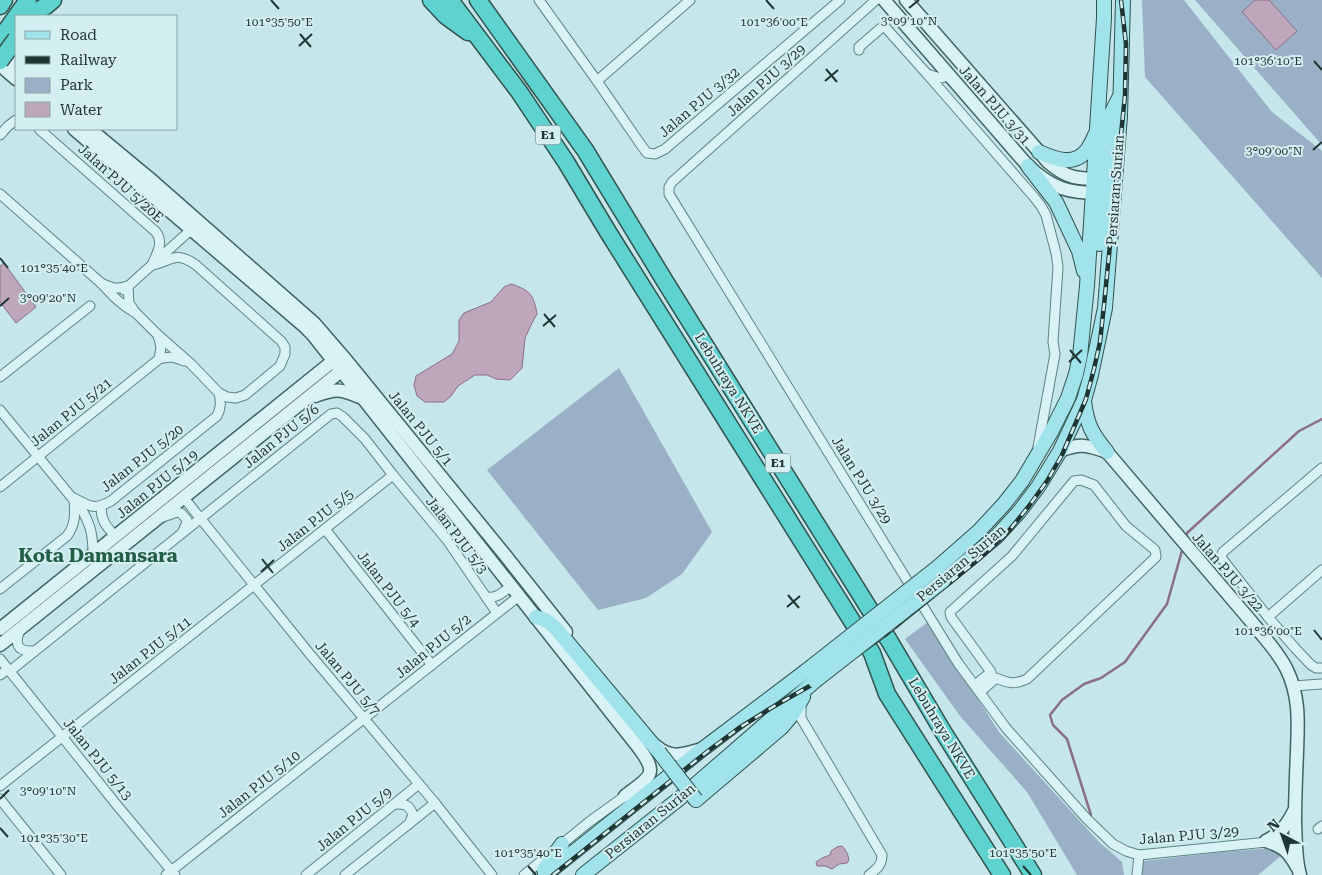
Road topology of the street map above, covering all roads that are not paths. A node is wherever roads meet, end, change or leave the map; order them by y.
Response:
1 (4, 0) edge
2 (53, 0) edge
3 (432, 0) edge
4 (450, 0) edge
5 (478, 0) edge
6 (539, 0) edge
7 (690, 0) edge
8 (840, 0) edge
9 (876, 0) edge
10 (884, 0) edge
11 (906, 0) edge
12 (1104, 0) edge
13 (1123, 0) edge
14 (0, 6) edge
15 (33, 6) edge
16 (15, 25) edge
17 (6, 35) edge
18 (482, 42) junction
19 (859, 50) dead end
20 (0, 53) edge
21 (0, 61) edge
22 (0, 65) edge
23 (15, 65) edge
24 (927, 74) junction
25 (950, 75) junction
26 (15, 78) edge
27 (597, 81) junction
28 (1120, 95) junction
29 (15, 121) edge
30 (40, 130) edge
31 (75, 130) edge
32 (91, 130) edge
33 (1097, 131) junction
34 (0, 135) edge
35 (1039, 152) junction
36 (1028, 166) junction
37 (1099, 186) junction
38 (0, 194) edge
39 (195, 226) junction
40 (152, 265) junction
41 (101, 283) junction
42 (128, 286) junction
43 (1087, 286) junction
44 (114, 299) junction
45 (90, 306) dead end
46 (135, 312) junction
47 (158, 335) junction
48 (319, 343) junction
49 (159, 359) junction
50 (191, 364) junction
51 (340, 364) junction
52 (0, 377) edge
53 (312, 378) junction
54 (219, 393) junction
55 (362, 398) junction
56 (307, 399) junction
57 (1084, 400) junction
58 (0, 410) edge
59 (1063, 446) junction
60 (1107, 452) junction
61 (37, 457) junction
62 (1035, 460) junction
63 (1322, 468) edge
64 (393, 475) junction
65 (0, 487) edge
66 (74, 498) junction
67 (184, 498) junction
68 (101, 506) junction
69 (159, 518) junction
70 (200, 518) junction
71 (325, 529) junction
72 (180, 535) junction
73 (115, 536) junction
74 (93, 554) junction
75 (1322, 570) edge
76 (254, 585) junction
77 (0, 589) edge
78 (515, 591) junction
79 (486, 597) junction
80 (497, 613) junction
81 (536, 617) junction
82 (1268, 617) junction
83 (22, 628) junction
84 (0, 629) edge
85 (0, 645) edge
86 (34, 651) junction
87 (0, 659) edge
88 (432, 665) junction
89 (1322, 668) edge
90 (9, 670) junction
91 (0, 675) edge
92 (810, 679) junction
93 (1322, 684) edge
94 (1293, 686) junction
95 (977, 688) junction
96 (801, 701) junction
97 (364, 719) junction
98 (62, 737) junction
99 (704, 748) junction
100 (660, 749) junction
101 (645, 757) junction
102 (419, 784) junction
103 (0, 786) edge
104 (625, 796) joint
105 (0, 798) edge
106 (435, 803) junction
107 (395, 804) junction
108 (1295, 808) junction
109 (409, 824) junction
110 (1296, 839) junction
111 (1266, 841) junction
112 (562, 844) junction
113 (1139, 855) junction
114 (1299, 872) edge
115 (171, 874) edge
116 (489, 874) edge
117 (61, 875) edge
118 (306, 875) edge
119 (345, 875) edge
120 (524, 875) edge
121 (543, 875) edge
122 (583, 875) edge
123 (869, 875) edge
124 (1002, 875) edge
125 (1033, 875) edge
126 (1137, 875) edge

1 - 14 highway
2 - 15 highway
3 - 18 highway
4 - 18 highway, Lebuhraya NKVE / E1
5 - 125 highway, Lebuhraya NKVE / E1
6 - 27 street, Jalan PJU 3/32
7 - 27 street
8 - 27 street, Jalan PJU 3/32
9 - 95 street, Jalan PJU 3/29
10 - 25 street, Jalan PJU 3/31
11 - 35 street, Jalan PJU 3/31
12 - 33 main road, Persiaran Surian
13 - 28 main road, Persiaran Surian
16 - 17 highway
17 - 21 highway, bridge
18 - 124 highway, Lebuhraya NKVE / E1
19 - 24 street
20 - 23 street
22 - 26 street
24 - 25 street
24 - 62 street
25 - 36 street, Jalan PJU 3/31
28 - 37 main road
28 - 57 main road, Persiaran Surian
29 - 34 street
30 - 40 street, Jalan PJU 5/20E
31 - 39 street, Jalan PJU 5/1
32 - 39 street, Jalan PJU 5/1
33 - 35 main road
33 - 37 main road, Persiaran Surian
35 - 37 street, Jalan PJU 3/31
36 - 37 street, Jalan PJU 3/31
36 - 43 main road
37 - 43 main road, Persiaran Surian
37 - 59 main road
38 - 41 street
39 - 40 street
39 - 48 street, Jalan PJU 5/1
39 - 51 street, Jalan PJU 5/1
40 - 42 street
40 - 54 street
41 - 42 street
41 - 44 street
42 - 44 street
42 - 46 street
43 - 62 main road, Persiaran Surian
44 - 46 street
45 - 52 street
46 - 47 street
47 - 49 street
47 - 50 street
48 - 51 street, Jalan PJU 5/1
48 - 53 street
49 - 50 street
49 - 61 street, Jalan PJU 5/21
50 - 54 street
51 - 53 street, Jalan PJU 5/19
51 - 55 street, Jalan PJU 5/1
51 - 56 street, Jalan PJU 5/19
51 - 100 street, Jalan PJU 5/1
53 - 73 street, Jalan PJU 5/19
54 - 68 street, Jalan PJU 5/20
55 - 56 street
55 - 78 street, Jalan PJU 5/1
56 - 67 street, Jalan PJU 5/19
57 - 59 main road, Persiaran Surian
57 - 60 main road
58 - 61 street
59 - 60 street
59 - 92 main road, Persiaran Surian, bridge
60 - 94 street, Jalan PJU 3/22
61 - 65 street, Jalan PJU 5/21
61 - 66 street
62 - 92 main road, Persiaran Surian, bridge
63 - 82 street
64 - 70 street, Jalan PJU 5/6
64 - 71 street, Jalan PJU 5/5
64 - 79 street, Jalan PJU 5/3
66 - 68 street, Jalan PJU 5/20
66 - 74 street
66 - 77 street
67 - 69 street, Jalan PJU 5/19
67 - 70 street, Jalan PJU 5/7
68 - 73 street
69 - 72 street
69 - 83 street, Jalan PJU 5/19
70 - 72 street
70 - 76 street, Jalan PJU 5/7
71 - 76 street, Jalan PJU 5/5
71 - 88 street, Jalan PJU 5/4
72 - 86 street
73 - 74 street, Jalan PJU 5/19
74 - 84 street, Jalan PJU 5/19
75 - 82 street
76 - 97 street, Jalan PJU 5/7
76 - 98 street, Jalan PJU 5/11
78 - 79 street
78 - 80 street, Jalan PJU 5/2
78 - 81 street, Jalan PJU 5/1
79 - 80 street, Jalan PJU 5/3
80 - 88 street, Jalan PJU 5/2
81 - 96 main road, bridge
81 - 101 street, Jalan PJU 5/1
82 - 89 street
83 - 85 street, Jalan PJU 5/19
83 - 86 street
86 - 90 street
87 - 90 street, Jalan PJU 5/13
88 - 97 street, Jalan PJU 5/2
90 - 91 street
90 - 98 street, Jalan PJU 5/13
92 - 96 main road
92 - 99 main road, Persiaran Surian
92 - 122 main road, Persiaran Surian
93 - 94 street
94 - 108 street, Jalan PJU 3/22
95 - 95 street
95 - 113 street, Jalan PJU 3/29
96 - 123 street
97 - 102 street, Jalan PJU 5/7
97 - 115 street, Jalan PJU 5/10
98 - 103 street, Jalan PJU 5/11
98 - 115 street, Jalan PJU 5/13
99 - 100 street
99 - 121 main road, Persiaran Surian
100 - 101 street
101 - 104 street
102 - 106 street, Jalan PJU 5/7
102 - 107 street, Jalan PJU 5/9
104 - 112 street
105 - 117 street
106 - 109 street
106 - 116 street, Jalan PJU 5/7
107 - 109 street
107 - 118 street, Jalan PJU 5/9
108 - 110 street, Jalan PJU 3/22
108 - 111 street
109 - 119 street
110 - 111 street, Jalan PJU 3/29
110 - 114 street, Jalan PJU 3/22
111 - 113 street, Jalan PJU 3/29
111 - 114 street
112 - 120 street
112 - 121 main road
113 - 126 street

